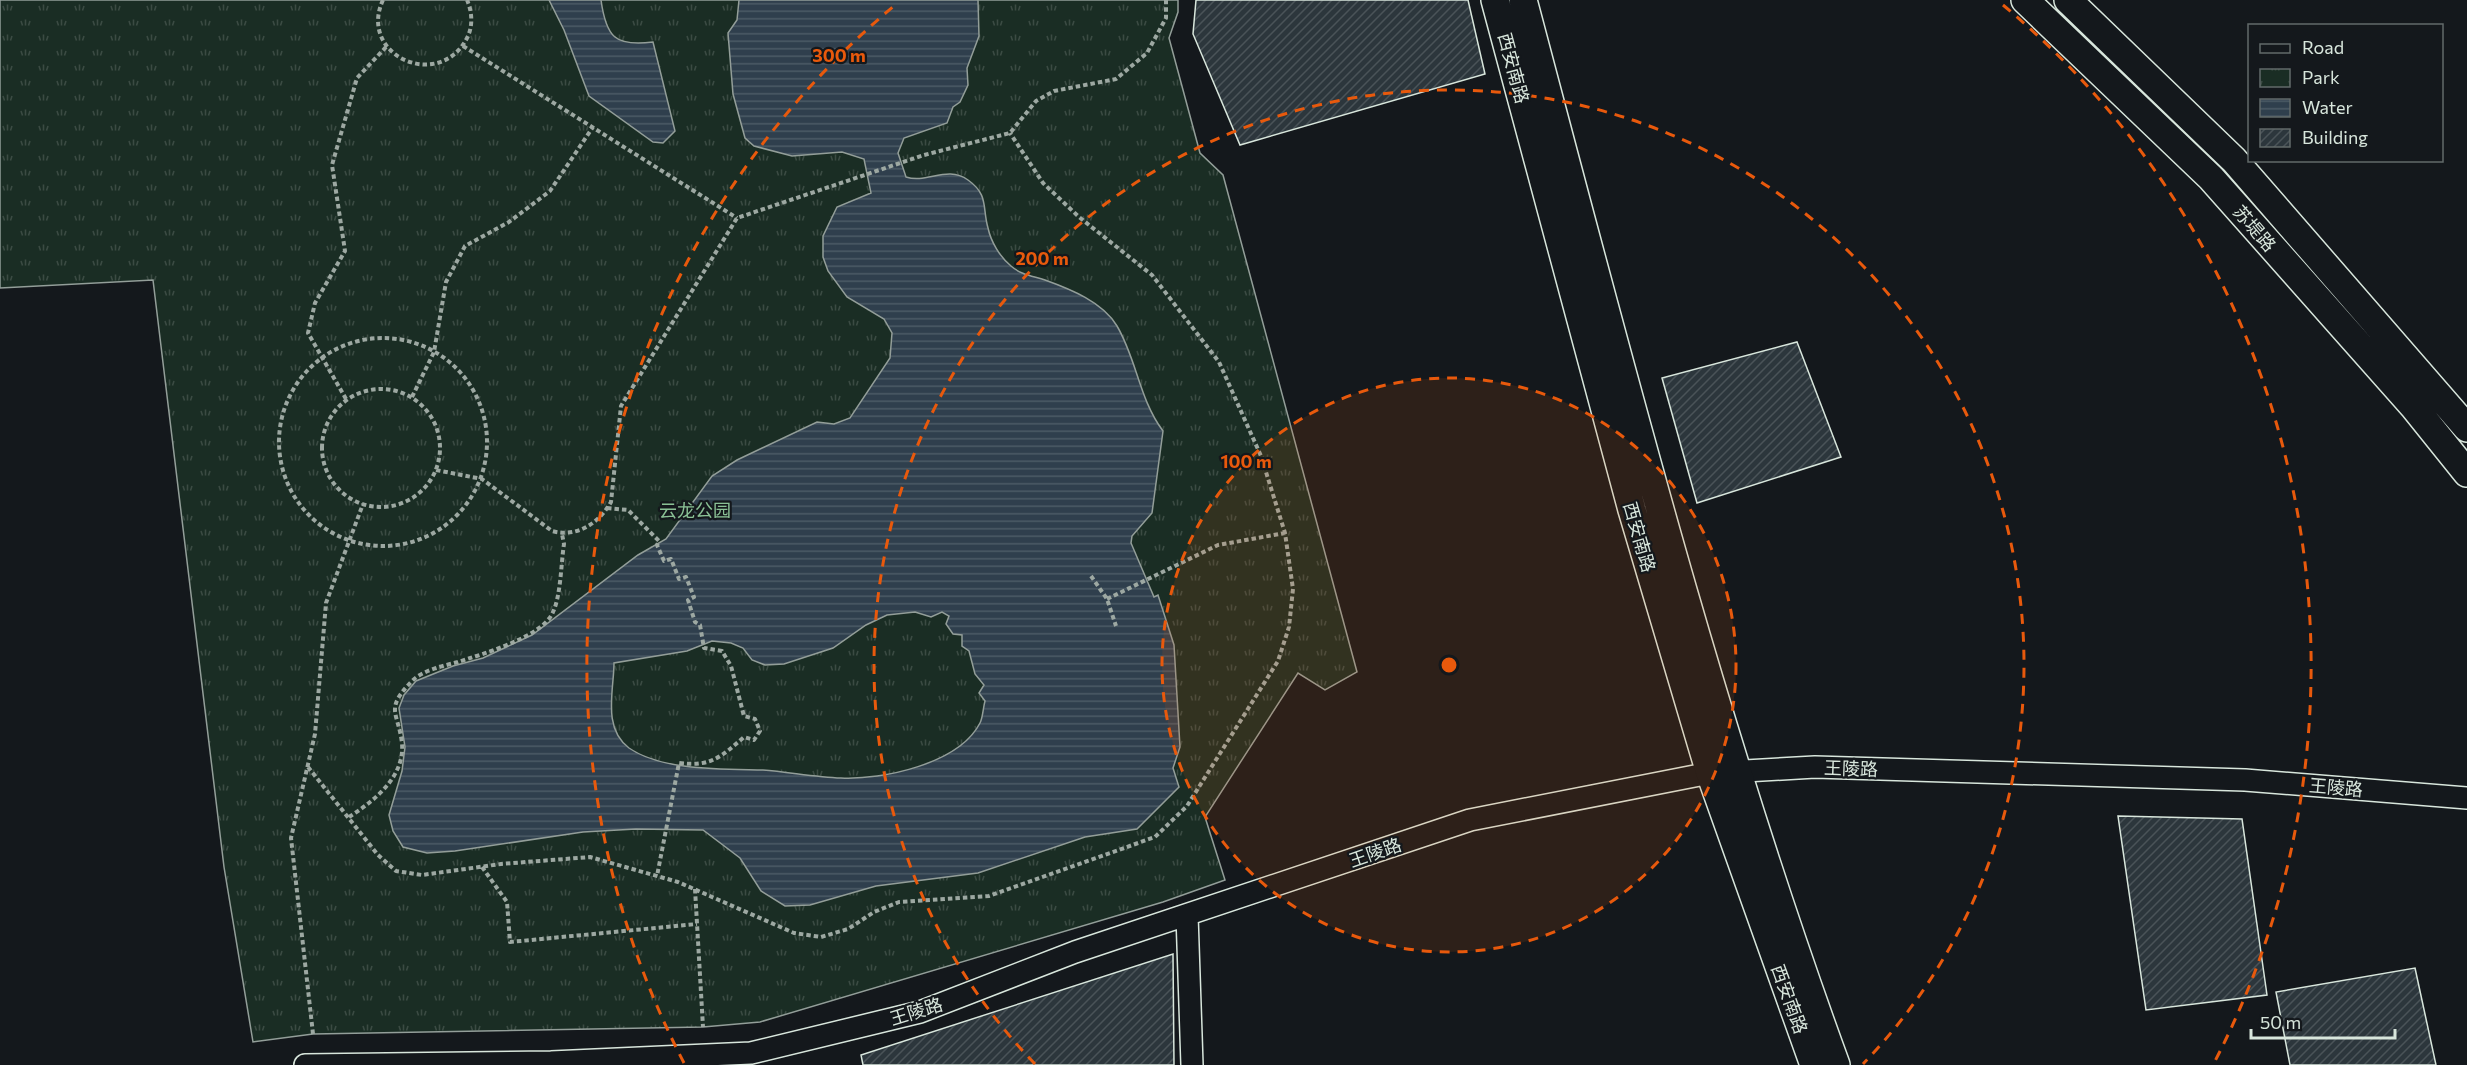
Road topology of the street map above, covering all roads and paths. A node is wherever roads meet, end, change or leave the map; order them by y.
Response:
1 (383, 0) edge
2 (467, 0) edge
3 (1166, 0) edge
4 (1495, 0) edge
5 (1522, 0) edge
6 (2025, 0) edge
7 (2068, 0) edge
8 (387, 46) junction
9 (463, 46) junction
10 (592, 128) junction
11 (1010, 133) junction
12 (737, 218) junction
13 (434, 352) junction
14 (321, 357) junction
15 (412, 397) junction
16 (346, 399) junction
17 (2467, 429) edge
18 (436, 470) junction
19 (2467, 473) edge
20 (482, 479) junction
21 (363, 504) junction
22 (607, 508) junction
23 (1285, 533) junction
24 (562, 534) junction
25 (350, 541) junction
26 (1091, 576) dead end
27 (1107, 599) junction
28 (1116, 626) dead end
29 (308, 766) junction
30 (1723, 772) junction
31 (2467, 798) edge
32 (349, 818) junction
33 (482, 866) junction
34 (657, 876) junction
35 (695, 889) junction
36 (1187, 915) junction
37 (697, 924) junction
38 (703, 1027) dead end
39 (312, 1034) dead end
40 (304, 1065) edge
41 (1192, 1065) edge
42 (1814, 1065) edge
43 (1836, 1065) edge

1 - 8 path
2 - 9 path
3 - 11 path
4 - 30 main road, 西安南路
5 - 30 main road, 西安南路
6 - 19 main road, 苏堤路
7 - 17 main road, 苏堤路
8 - 9 path
8 - 14 path
9 - 10 path
10 - 12 path
10 - 13 path
11 - 12 path
11 - 23 path
12 - 22 path
13 - 14 path
13 - 15 path
13 - 20 path
14 - 16 path
14 - 25 path
15 - 16 path
15 - 18 path
16 - 21 path
18 - 20 path
18 - 21 path
20 - 24 path
20 - 25 path
21 - 25 path
22 - 24 path
22 - 34 path
23 - 27 path
23 - 35 path
24 - 32 path
25 - 29 path
26 - 27 path
27 - 28 path
29 - 32 path
29 - 39 path
30 - 31 street, 王陵路
30 - 36 street, 王陵路
30 - 42 main road, 西安南路
30 - 43 main road, 西安南路
32 - 33 path
33 - 34 path
33 - 37 path
34 - 35 path
35 - 37 path
36 - 40 street, 王陵路
36 - 41 street
37 - 38 path

